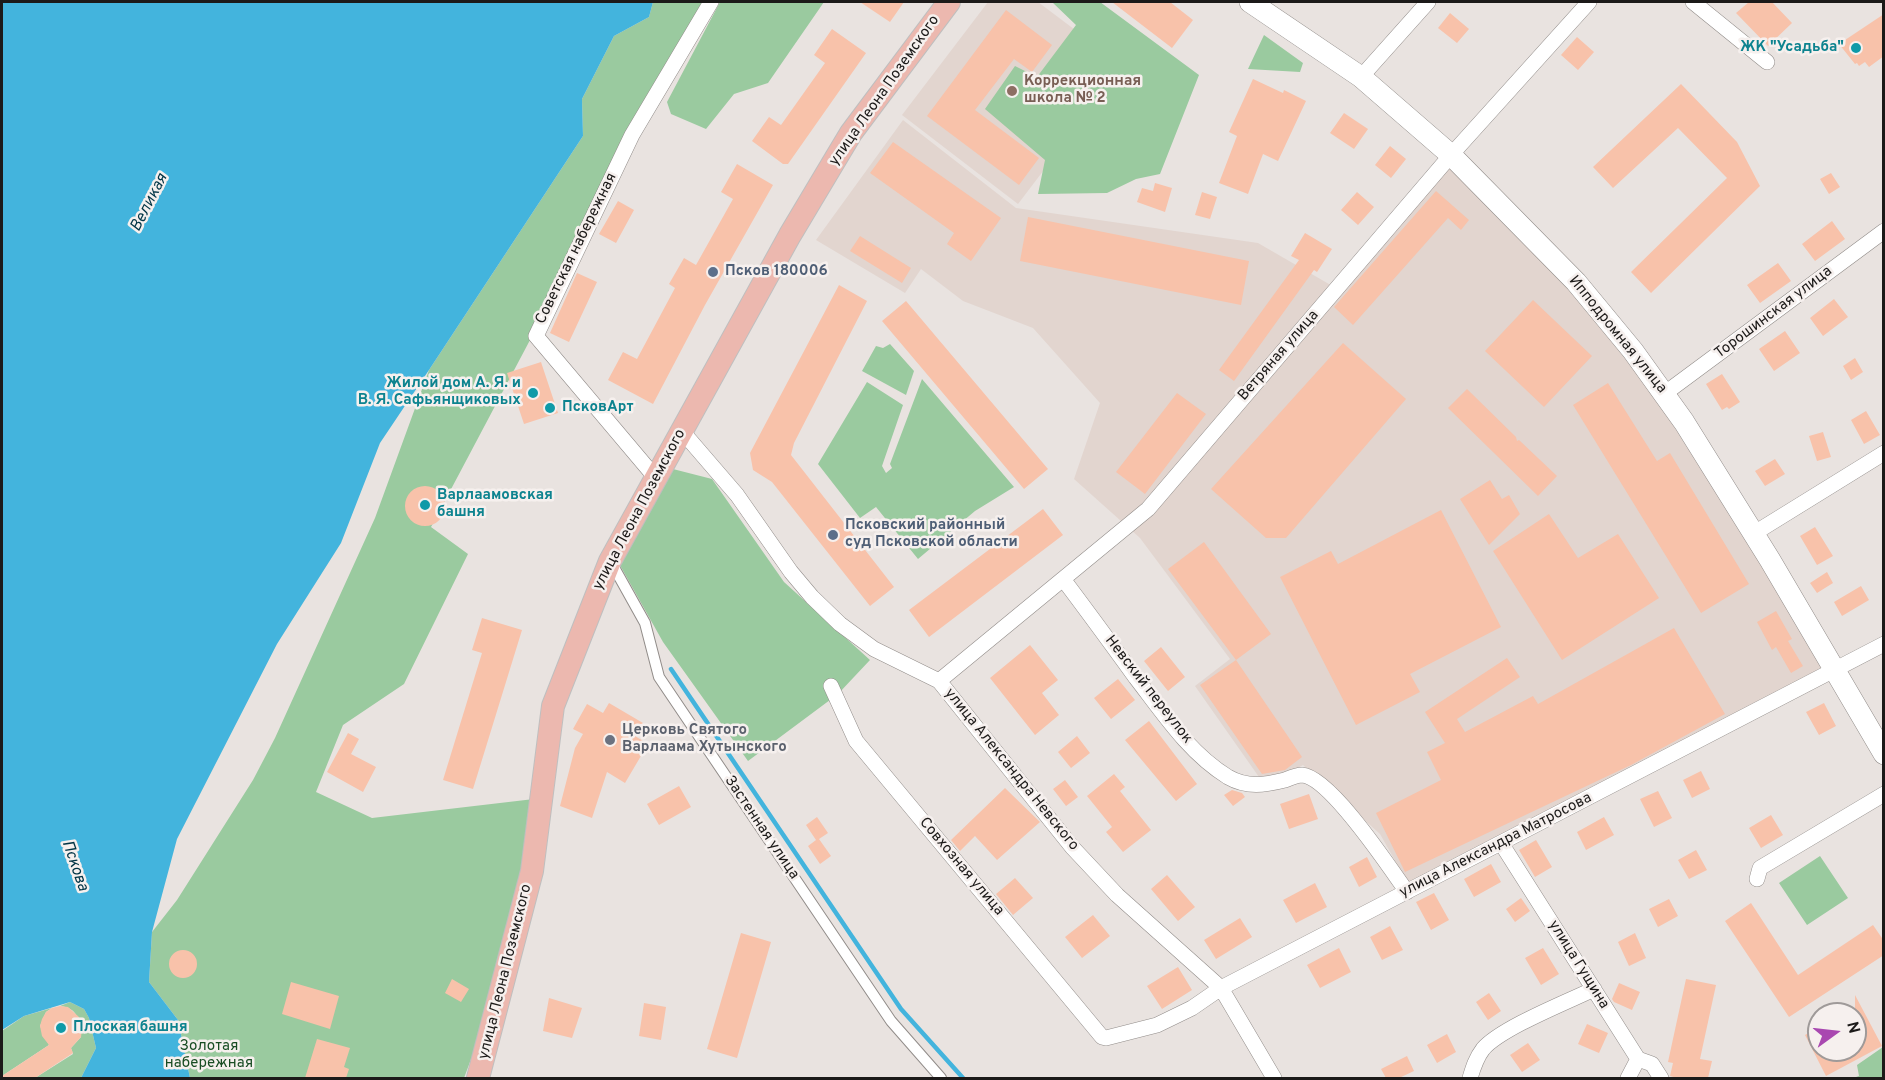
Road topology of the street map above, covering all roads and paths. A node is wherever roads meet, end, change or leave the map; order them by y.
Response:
1 (711, 2) edge
2 (949, 2) edge
3 (1250, 2) edge
4 (1428, 2) edge
5 (1589, 2) edge
6 (1693, 2) edge
7 (1767, 62) dead end
8 (1361, 77) junction
9 (1451, 155) junction
10 (1884, 231) edge
11 (1664, 394) junction
12 (681, 430) junction
13 (1884, 453) edge
14 (655, 477) junction
15 (1753, 534) junction
16 (610, 561) junction
17 (1063, 579) junction
18 (1883, 645) edge
19 (1834, 671) junction
20 (939, 681) junction
21 (831, 686) dead end
22 (1884, 754) edge
23 (1884, 794) edge
24 (1501, 843) junction
25 (1757, 879) dead end
26 (1407, 892) junction
27 (1221, 988) junction
28 (1594, 989) junction
29 (1106, 1038) joint
30 (1638, 1059) junction
31 (478, 1078) edge
32 (941, 1078) edge
33 (1274, 1078) edge
34 (1470, 1078) edge
35 (1628, 1078) edge
36 (1661, 1078) edge

1 - 14 street, Советская набережная
2 - 12 main road, улица Леона Поземского
3 - 8 main road, Ипподромная улица
4 - 8 street
5 - 9 street, Ветряная улица
6 - 7 street
8 - 9 main road, Ипподромная улица
9 - 11 main road, Ипподромная улица
9 - 17 street, Ветряная улица
10 - 11 street, Торошинская улица
11 - 15 main road, Ипподромная улица
12 - 14 main road, улица Леона Поземского
12 - 20 street, улица Александра Невского
13 - 15 street
14 - 16 main road, улица Леона Поземского
15 - 19 main road, Ипподромная улица
16 - 31 main road, улица Леона Поземского
16 - 32 street, Застенная улица
17 - 20 street, Ветряная улица
17 - 26 street, Невский переулок
18 - 19 street, улица Александра Матросова
19 - 22 main road, Ипподромная улица
19 - 24 street, улица Александра Матросова
20 - 27 street, улица Александра Невского
21 - 29 street, Совхозная улица
23 - 25 street
24 - 26 street, улица Александра Матросова
24 - 28 street, улица Гущина
26 - 27 street, улица Александра Матросова
27 - 29 street, улица Александра Матросова
27 - 33 street, улица Александра Невского
28 - 30 street, улица Гущина
28 - 34 street
30 - 35 street
30 - 36 street, улица Гущина

